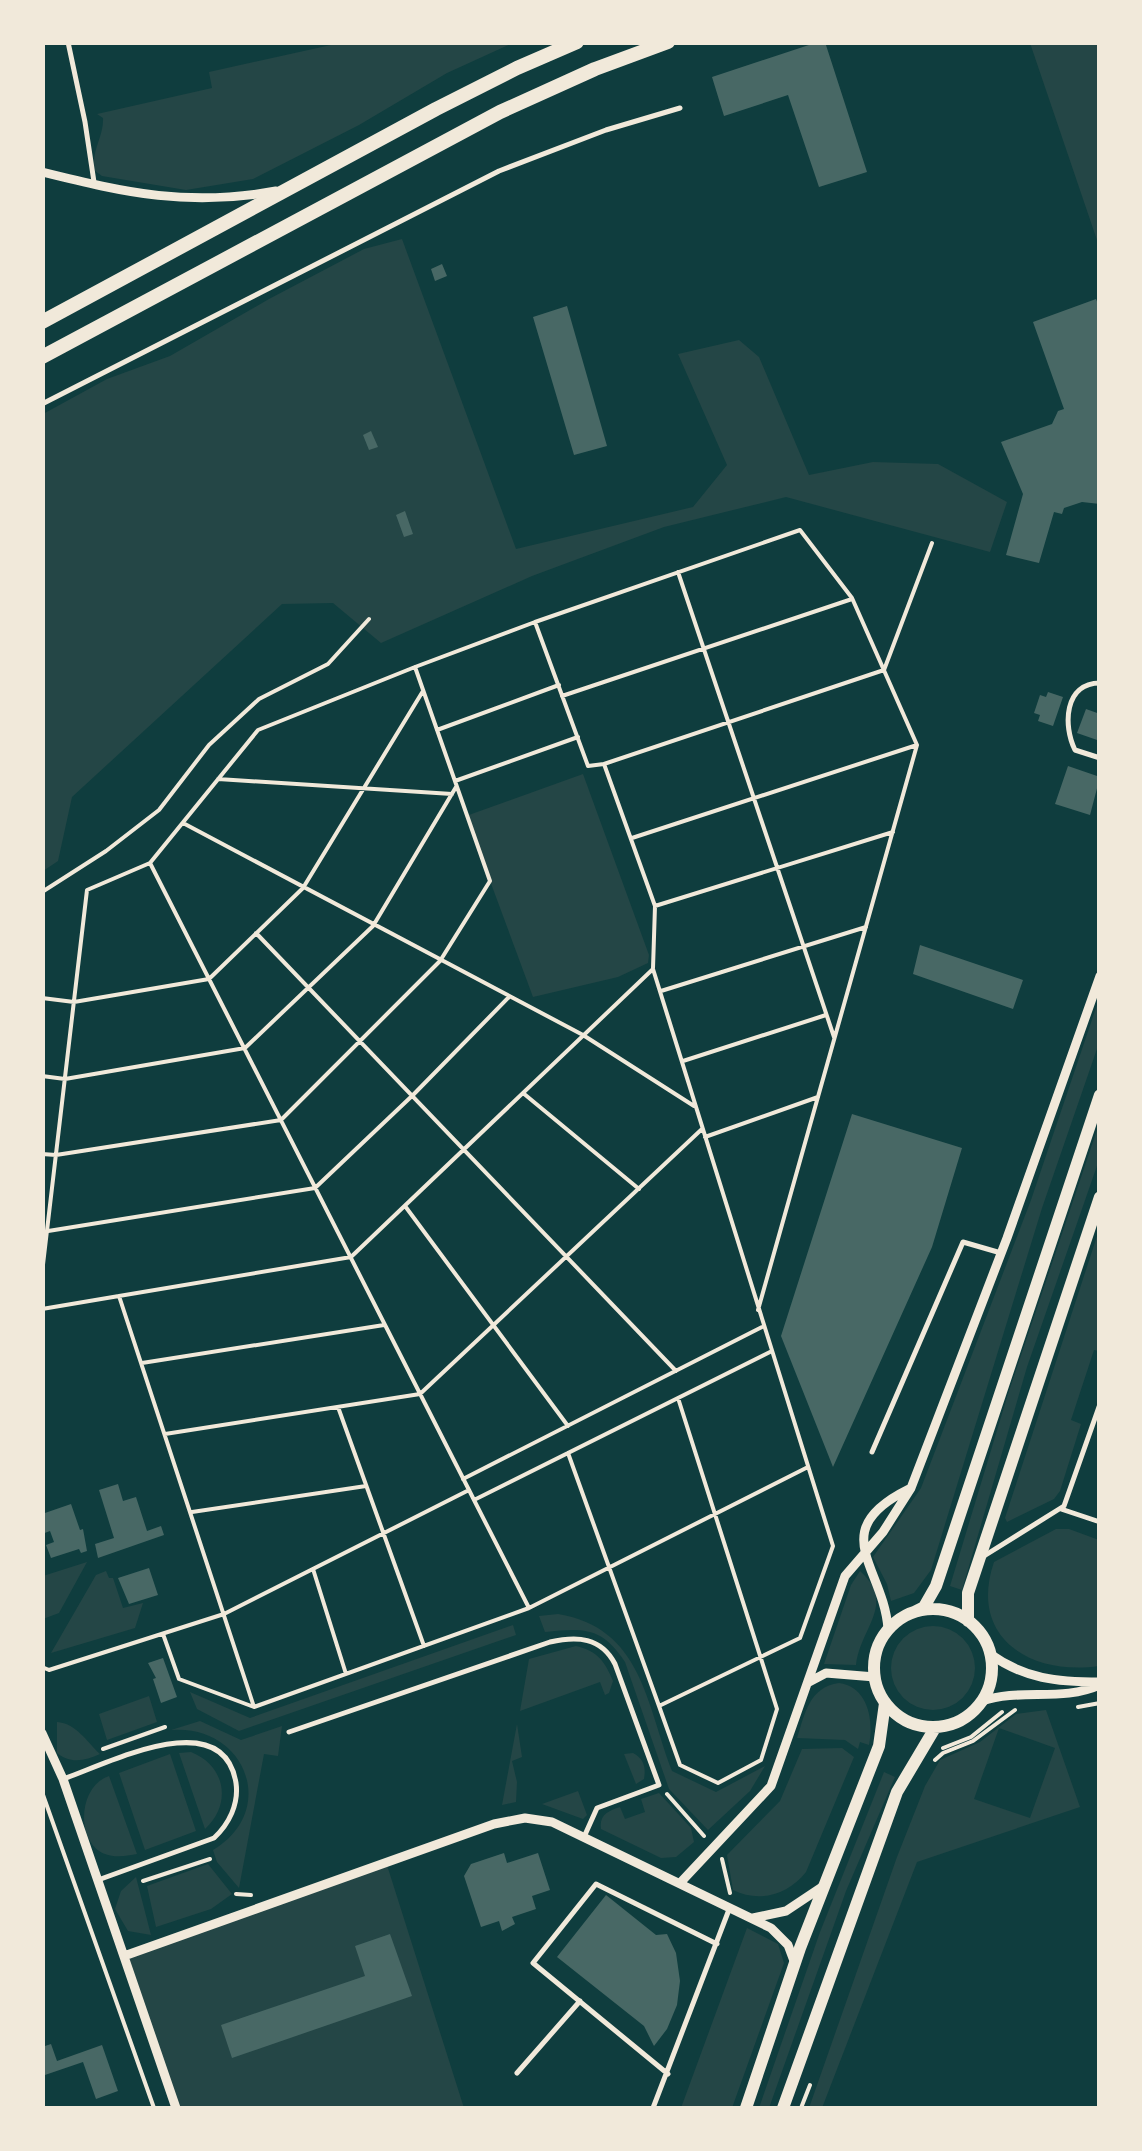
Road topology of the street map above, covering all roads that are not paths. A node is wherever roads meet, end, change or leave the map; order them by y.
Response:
1 (68, 42) edge
2 (577, 42) edge
3 (668, 42) edge
4 (680, 108) dead end
5 (42, 172) edge
6 (94, 184) junction
7 (293, 188) junction
8 (42, 322) edge
9 (42, 357) edge
10 (42, 404) edge
11 (1100, 682) edge
12 (1100, 758) edge
13 (1100, 976) edge
14 (1100, 1095) edge
15 (1100, 1198) edge
16 (1002, 1254) junction
17 (1100, 1404) edge
18 (1089, 1436) junction
19 (1100, 1440) edge
20 (872, 1452) dead end
21 (911, 1488) junction
22 (1061, 1509) junction
23 (1100, 1522) edge
24 (862, 1552) junction
25 (978, 1561) junction
26 (914, 1612) junction
27 (968, 1621) junction
28 (888, 1629) junction
29 (990, 1654) junction
30 (874, 1677) junction
31 (809, 1682) junction
32 (1100, 1683) edge
33 (982, 1701) junction
34 (885, 1703) junction
35 (935, 1728) junction
36 (289, 1732) dead end
37 (42, 1733) edge
38 (62, 1779) junction
39 (584, 1837) junction
40 (98, 1880) junction
41 (681, 1882) junction
42 (824, 1885) junction
43 (730, 1906) junction
44 (752, 1918) junction
45 (716, 1944) junction
46 (124, 1956) junction
47 (795, 1964) junction
48 (580, 2001) junction
49 (517, 2073) dead end
50 (668, 2074) junction
51 (176, 2108) edge
52 (654, 2108) edge
53 (746, 2108) edge
54 (783, 2108) edge

1 - 6 lane
2 - 7 main road
3 - 9 main road
4 - 10 lane
5 - 6 street
6 - 7 street
7 - 8 main road
11 - 12 lane
13 - 16 street
14 - 26 main road
15 - 25 main road
16 - 20 lane
16 - 21 street
17 - 18 lane
18 - 19 lane
18 - 22 lane
21 - 24 street
21 - 24 street
22 - 23 lane
22 - 25 lane
24 - 28 street
24 - 31 street
25 - 27 main road
26 - 27 main road
26 - 28 main road
27 - 29 main road
28 - 30 main road
29 - 32 street
29 - 33 main road
30 - 31 street
30 - 34 main road
31 - 41 street
32 - 33 street
33 - 35 main road
34 - 35 main road
34 - 42 main road
35 - 54 main road
36 - 39 lane
37 - 38 street
38 - 40 street
38 - 40 lane
39 - 41 street
39 - 46 street
40 - 46 street
41 - 43 street
42 - 44 street
42 - 47 main road
43 - 44 street
43 - 45 lane
44 - 47 street
45 - 48 lane
45 - 50 lane
46 - 51 street
47 - 53 main road
48 - 49 lane
48 - 50 lane
50 - 52 lane

